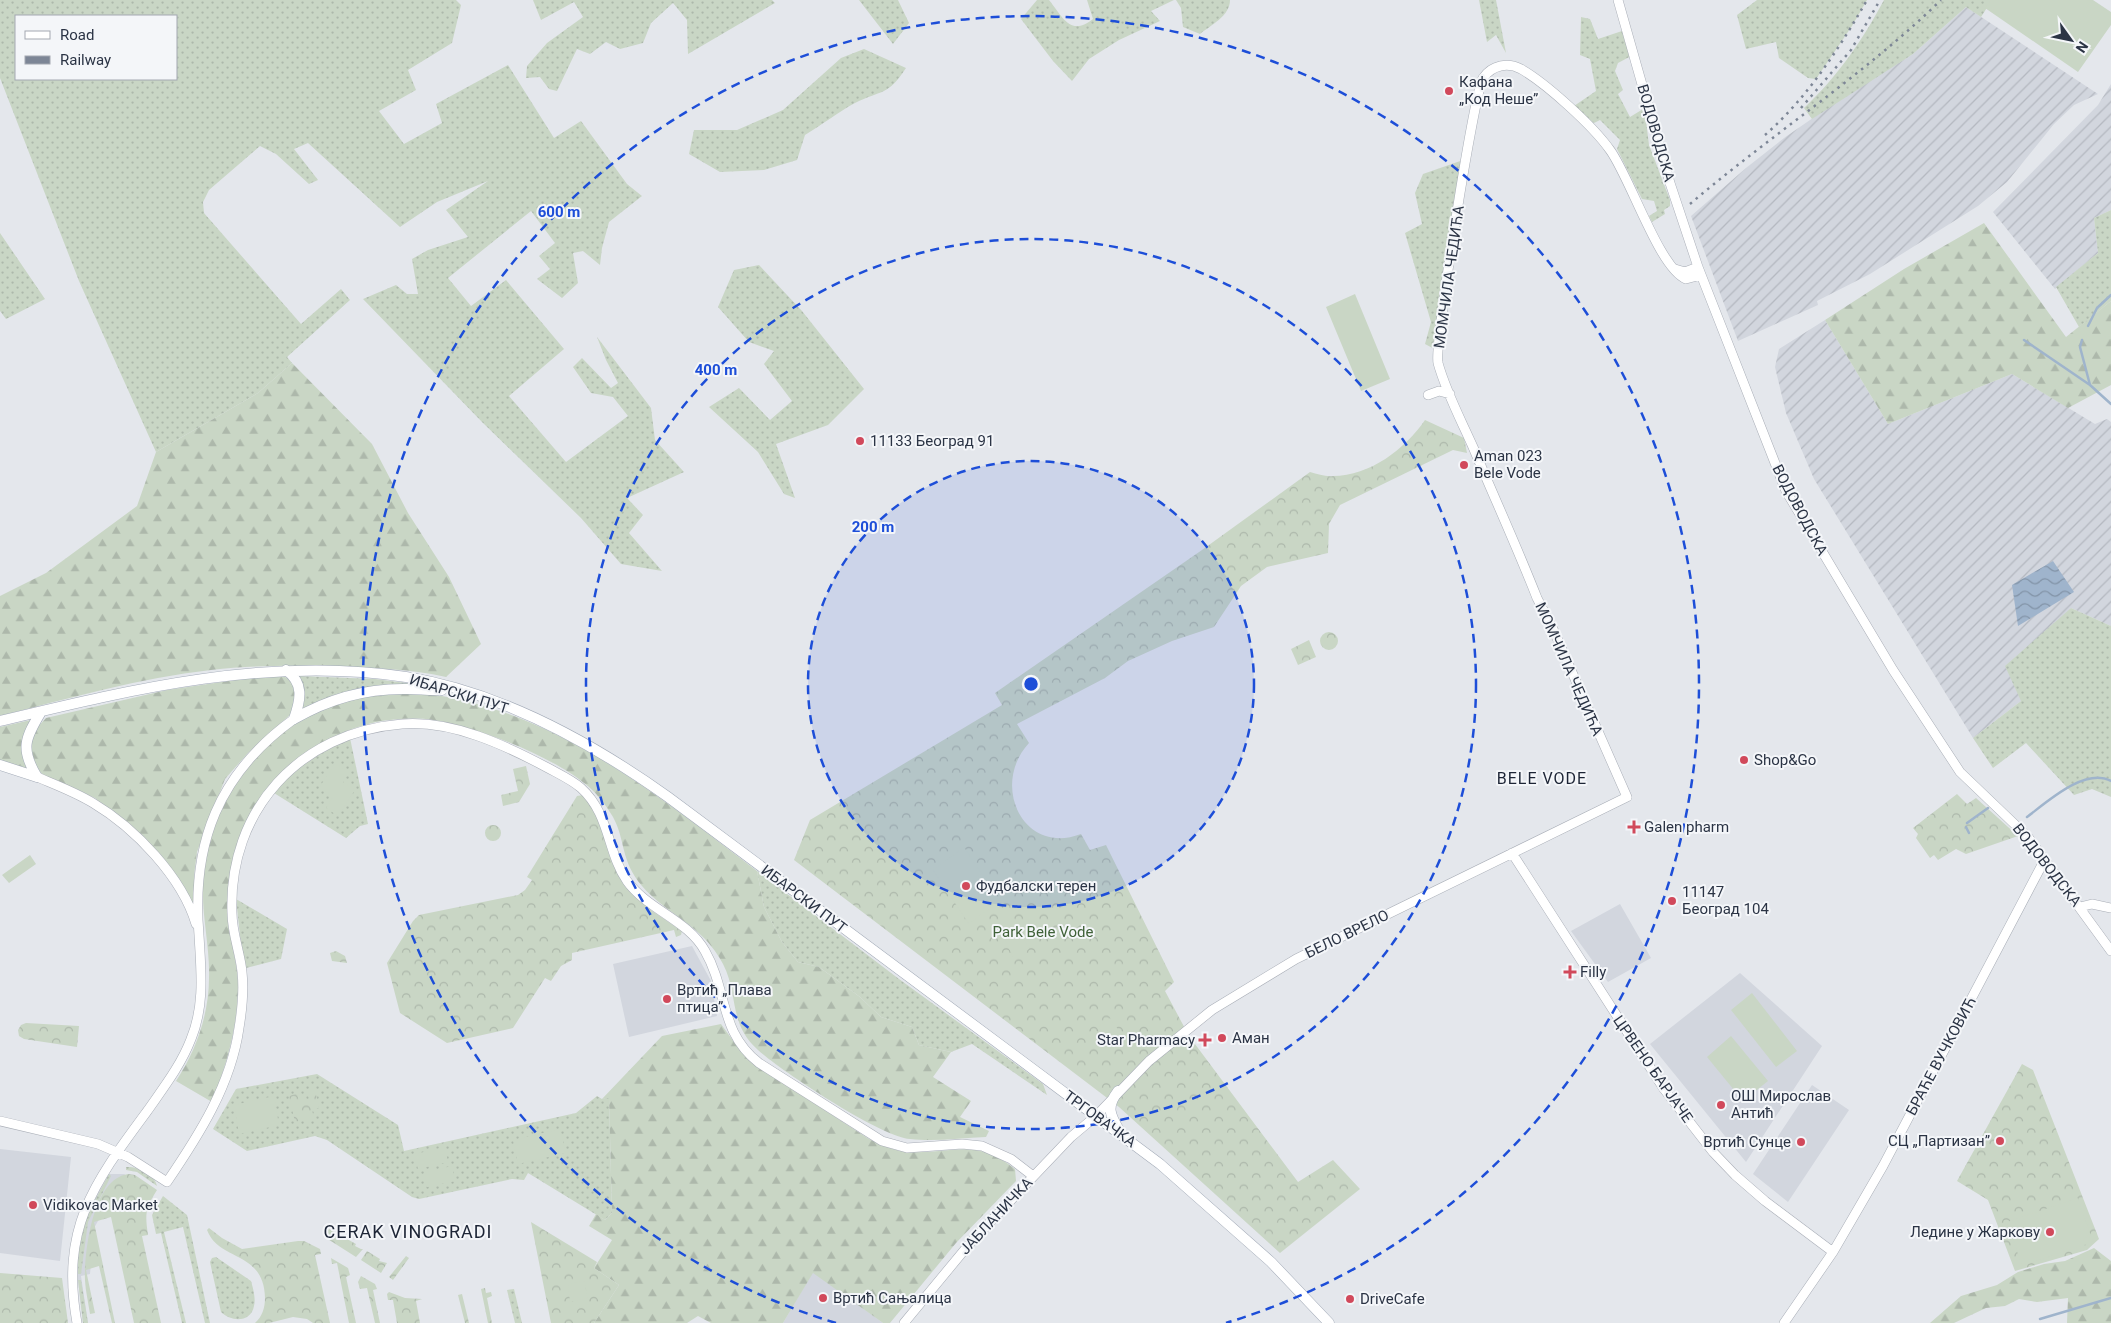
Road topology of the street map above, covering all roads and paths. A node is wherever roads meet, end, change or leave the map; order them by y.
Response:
1 (1618, 0) edge
2 (1699, 271) junction
3 (1450, 394) junction
4 (1428, 395) dead end
5 (286, 670) junction
6 (455, 690) junction
7 (41, 712) junction
8 (294, 719) junction
9 (0, 721) edge
10 (0, 765) edge
11 (37, 777) junction
12 (1627, 797) joint
13 (1512, 853) junction
14 (2044, 861) junction
15 (2080, 907) junction
16 (2111, 908) edge
17 (198, 934) junction
18 (854, 936) joint
19 (2111, 951) edge
20 (1118, 1091) junction
21 (1096, 1116) junction
22 (0, 1121) edge
23 (1120, 1134) junction
24 (117, 1152) junction
25 (1033, 1176) junction
26 (1833, 1252) junction
27 (77, 1323) edge
28 (904, 1323) edge
29 (1329, 1323) edge
30 (1784, 1323) edge

1 - 2 street, ВОДОВОДСКА
2 - 3 street, МОМЧИЛА ЧЕДИЋА
2 - 14 street, ВОДОВОДСКА
3 - 4 street
3 - 12 street, МОМЧИЛА ЧЕДИЋА
5 - 6 main road, ИБАРСКИ ПУТ
5 - 7 main road, ИБАРСКИ ПУТ
5 - 8 main road
6 - 8 main road
6 - 18 main road, ИБАРСКИ ПУТ
7 - 9 main road, ИБАРСКИ ПУТ
7 - 11 main road
8 - 17 street
10 - 11 main road
11 - 17 street
12 - 13 street, БЕЛО ВРЕЛО
13 - 20 street, БЕЛО ВРЕЛО
13 - 26 street, ЦРВЕНО БАРЈАЧЕ
14 - 15 street, ВОДОВОДСКА
14 - 26 street, БРАЋЕ ВУЧКОВИЋ
15 - 16 street
15 - 19 street, ВОДОВОДСКА
17 - 24 street
18 - 21 main road, ТРГОВАЧКА
20 - 21 street, БЕЛО ВРЕЛО
20 - 23 main road
21 - 23 main road, ТРГОВАЧКА
21 - 25 street, ЈАБЛАНИЧКА
22 - 24 street
23 - 29 main road, ТРГОВАЧКА
24 - 25 street
24 - 27 street
25 - 28 street, ЈАБЛАНИЧКА
26 - 30 street, БРАЋЕ ВУЧКОВИЋ

